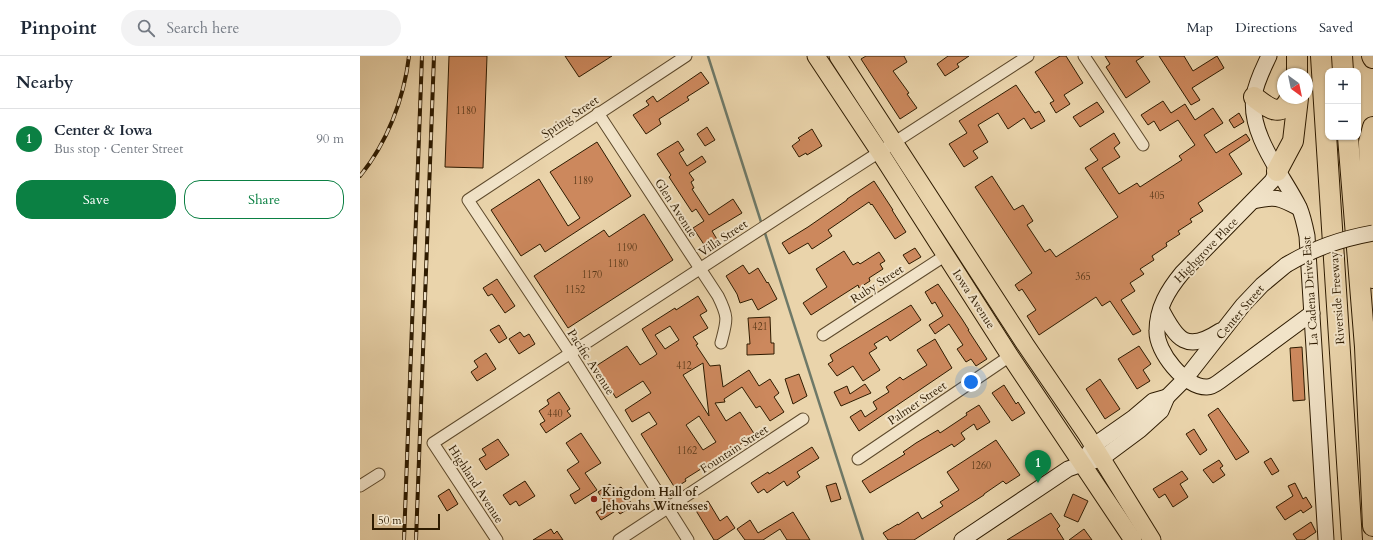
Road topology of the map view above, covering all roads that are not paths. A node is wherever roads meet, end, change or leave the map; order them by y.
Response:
1 (686, 56) edge
2 (816, 56) edge
3 (838, 56) edge
4 (1028, 56) edge
5 (1084, 56) edge
6 (1269, 56) edge
7 (1320, 56) edge
8 (1342, 56) edge
9 (1343, 68) edge
10 (1254, 97) junction
11 (1286, 104) edge
12 (1297, 104) edge
13 (598, 113) junction
14 (1373, 127) edge
15 (1348, 140) edge
16 (894, 142) junction
17 (1143, 145) dead end
18 (880, 151) junction
19 (1277, 171) junction
20 (468, 200) joint
21 (1253, 201) junction
22 (1299, 208) junction
23 (1373, 233) edge
24 (946, 255) junction
25 (700, 269) junction
26 (1160, 309) junction
27 (1312, 313) junction
28 (1226, 328) junction
29 (823, 335) dead end
30 (721, 344) dead end
31 (1365, 347) junction
32 (570, 353) junction
33 (1010, 356) junction
34 (1185, 379) junction
35 (803, 419) dead end
36 (433, 443) joint
37 (1097, 452) junction
38 (858, 459) dead end
39 (1082, 464) junction
40 (379, 474) dead end
41 (360, 486) edge
42 (668, 508) junction
43 (1373, 526) edge
44 (497, 540) edge
45 (619, 540) edge
46 (688, 540) edge
47 (962, 540) edge
48 (1133, 540) edge
49 (1152, 540) edge
50 (1326, 540) edge
51 (1352, 540) edge

1 - 13 street, Spring Street
2 - 18 main road, Iowa Avenue
3 - 16 main road, Iowa Avenue
4 - 16 street, Villa Street
5 - 17 street
6 - 10 main road, La Cadena Drive East
7 - 51 highway, Riverside Freeway
8 - 9 highway
10 - 11 highway
10 - 19 main road, La Cadena Drive East
12 - 19 highway
13 - 20 street, Spring Street
13 - 25 street, Glen Avenue
14 - 31 highway
15 - 31 highway, Riverside Freeway
16 - 18 street, Villa Street
16 - 37 main road, Iowa Avenue
18 - 24 main road, Iowa Avenue
18 - 25 street, Villa Street
19 - 21 main road, Highgrove Place
19 - 22 main road, La Cadena Drive East
20 - 32 street, Pacific Avenue
21 - 22 main road
21 - 26 main road, Highgrove Place
22 - 27 main road, La Cadena Drive East
23 - 28 main road, Center Street, bridge
24 - 29 street, Ruby Street
24 - 33 main road, Iowa Avenue
25 - 30 street, Glen Avenue
25 - 32 street, Villa Street
26 - 28 main road
26 - 34 main road, Highgrove Place
27 - 34 main road
27 - 50 main road, La Cadena Drive East
28 - 34 main road, Center Street
31 - 43 highway, Riverside Freeway
32 - 36 street, Villa Street
32 - 42 street, Pacific Avenue
33 - 38 street, Palmer Street
33 - 39 main road, Iowa Avenue
34 - 37 main road, Center Street
35 - 42 street, Fountain Street
36 - 44 street, Highland Avenue
37 - 39 main road, Center Street
37 - 49 main road, Iowa Avenue
39 - 47 main road, Center Street
39 - 48 main road, Iowa Avenue
40 - 41 street
42 - 45 street, Fountain Street
42 - 46 street, Pacific Avenue

